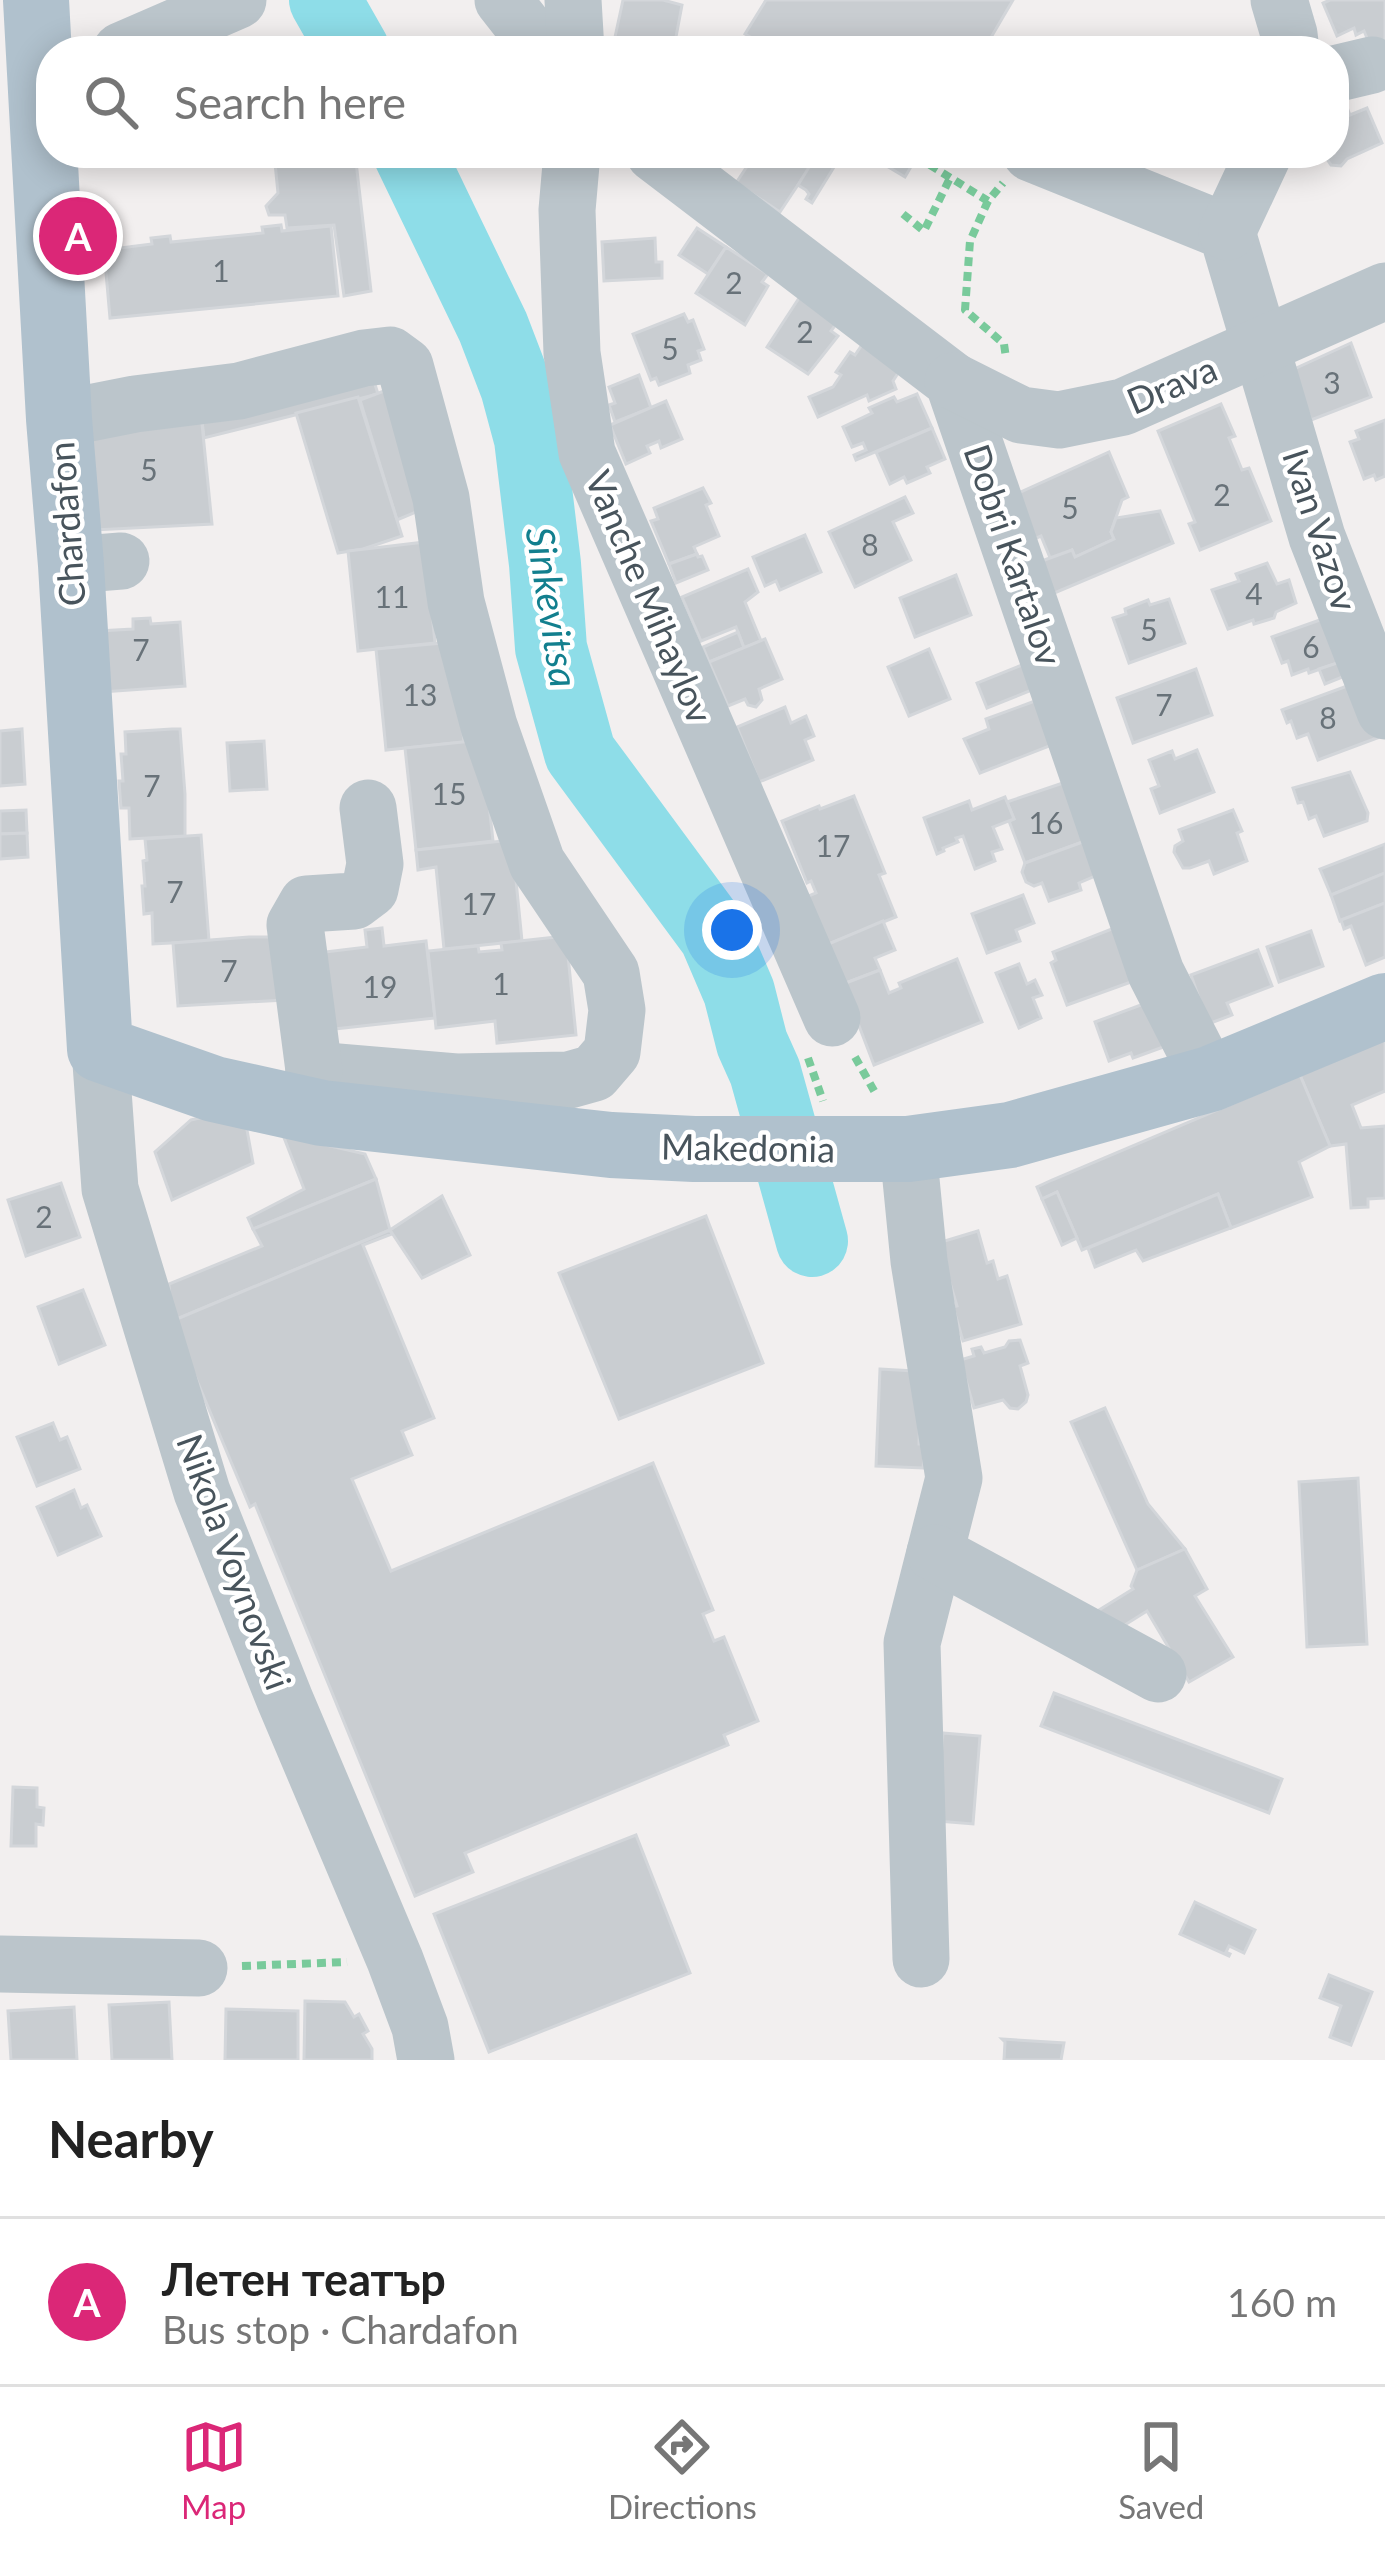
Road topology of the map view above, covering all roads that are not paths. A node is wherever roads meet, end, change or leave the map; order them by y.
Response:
1 (36, 0) edge
2 (238, 0) edge
3 (503, 0) edge
4 (573, 0) edge
5 (1279, 0) edge
6 (40, 36) edge
7 (155, 36) edge
8 (531, 36) edge
9 (575, 36) edge
10 (1288, 36) edge
11 (49, 168) edge
12 (571, 168) edge
13 (683, 168) edge
14 (1068, 168) edge
15 (1257, 168) edge
16 (1227, 232) junction
17 (1385, 291) edge
18 (1263, 346) junction
19 (953, 381) junction
20 (59, 419) junction
21 (1385, 711) edge
22 (368, 808) dead end
23 (1385, 1006) edge
24 (818, 1031) road end
25 (100, 1049) junction
26 (1210, 1079) junction
27 (318, 1092) junction
28 (867, 1137) junction
29 (935, 1553) junction
30 (1158, 1674) dead end
31 (921, 1959) dead end
32 (0, 1964) edge
33 (199, 1968) road end
34 (426, 2060) edge

1 - 6 main road, Chardafon
2 - 7 street
3 - 8 street
4 - 9 street
5 - 10 street
11 - 20 main road, Chardafon
12 - 24 street, Vanche Mihaylov
13 - 19 street
14 - 16 street
15 - 16 street
16 - 18 street, Ivan Vazov
17 - 18 street, Drava
18 - 19 street, Drava
18 - 21 street, Ivan Vazov
19 - 26 street, Dobri Kartalov
20 - 25 main road, Chardafon
20 - 27 street
22 - 27 street
23 - 26 main road, Makedonia
25 - 27 main road, Makedonia
25 - 34 street, Nikola Voynovski
26 - 28 main road, Makedonia
27 - 28 main road, Makedonia
28 - 29 street
29 - 30 street
29 - 31 street
32 - 33 street

